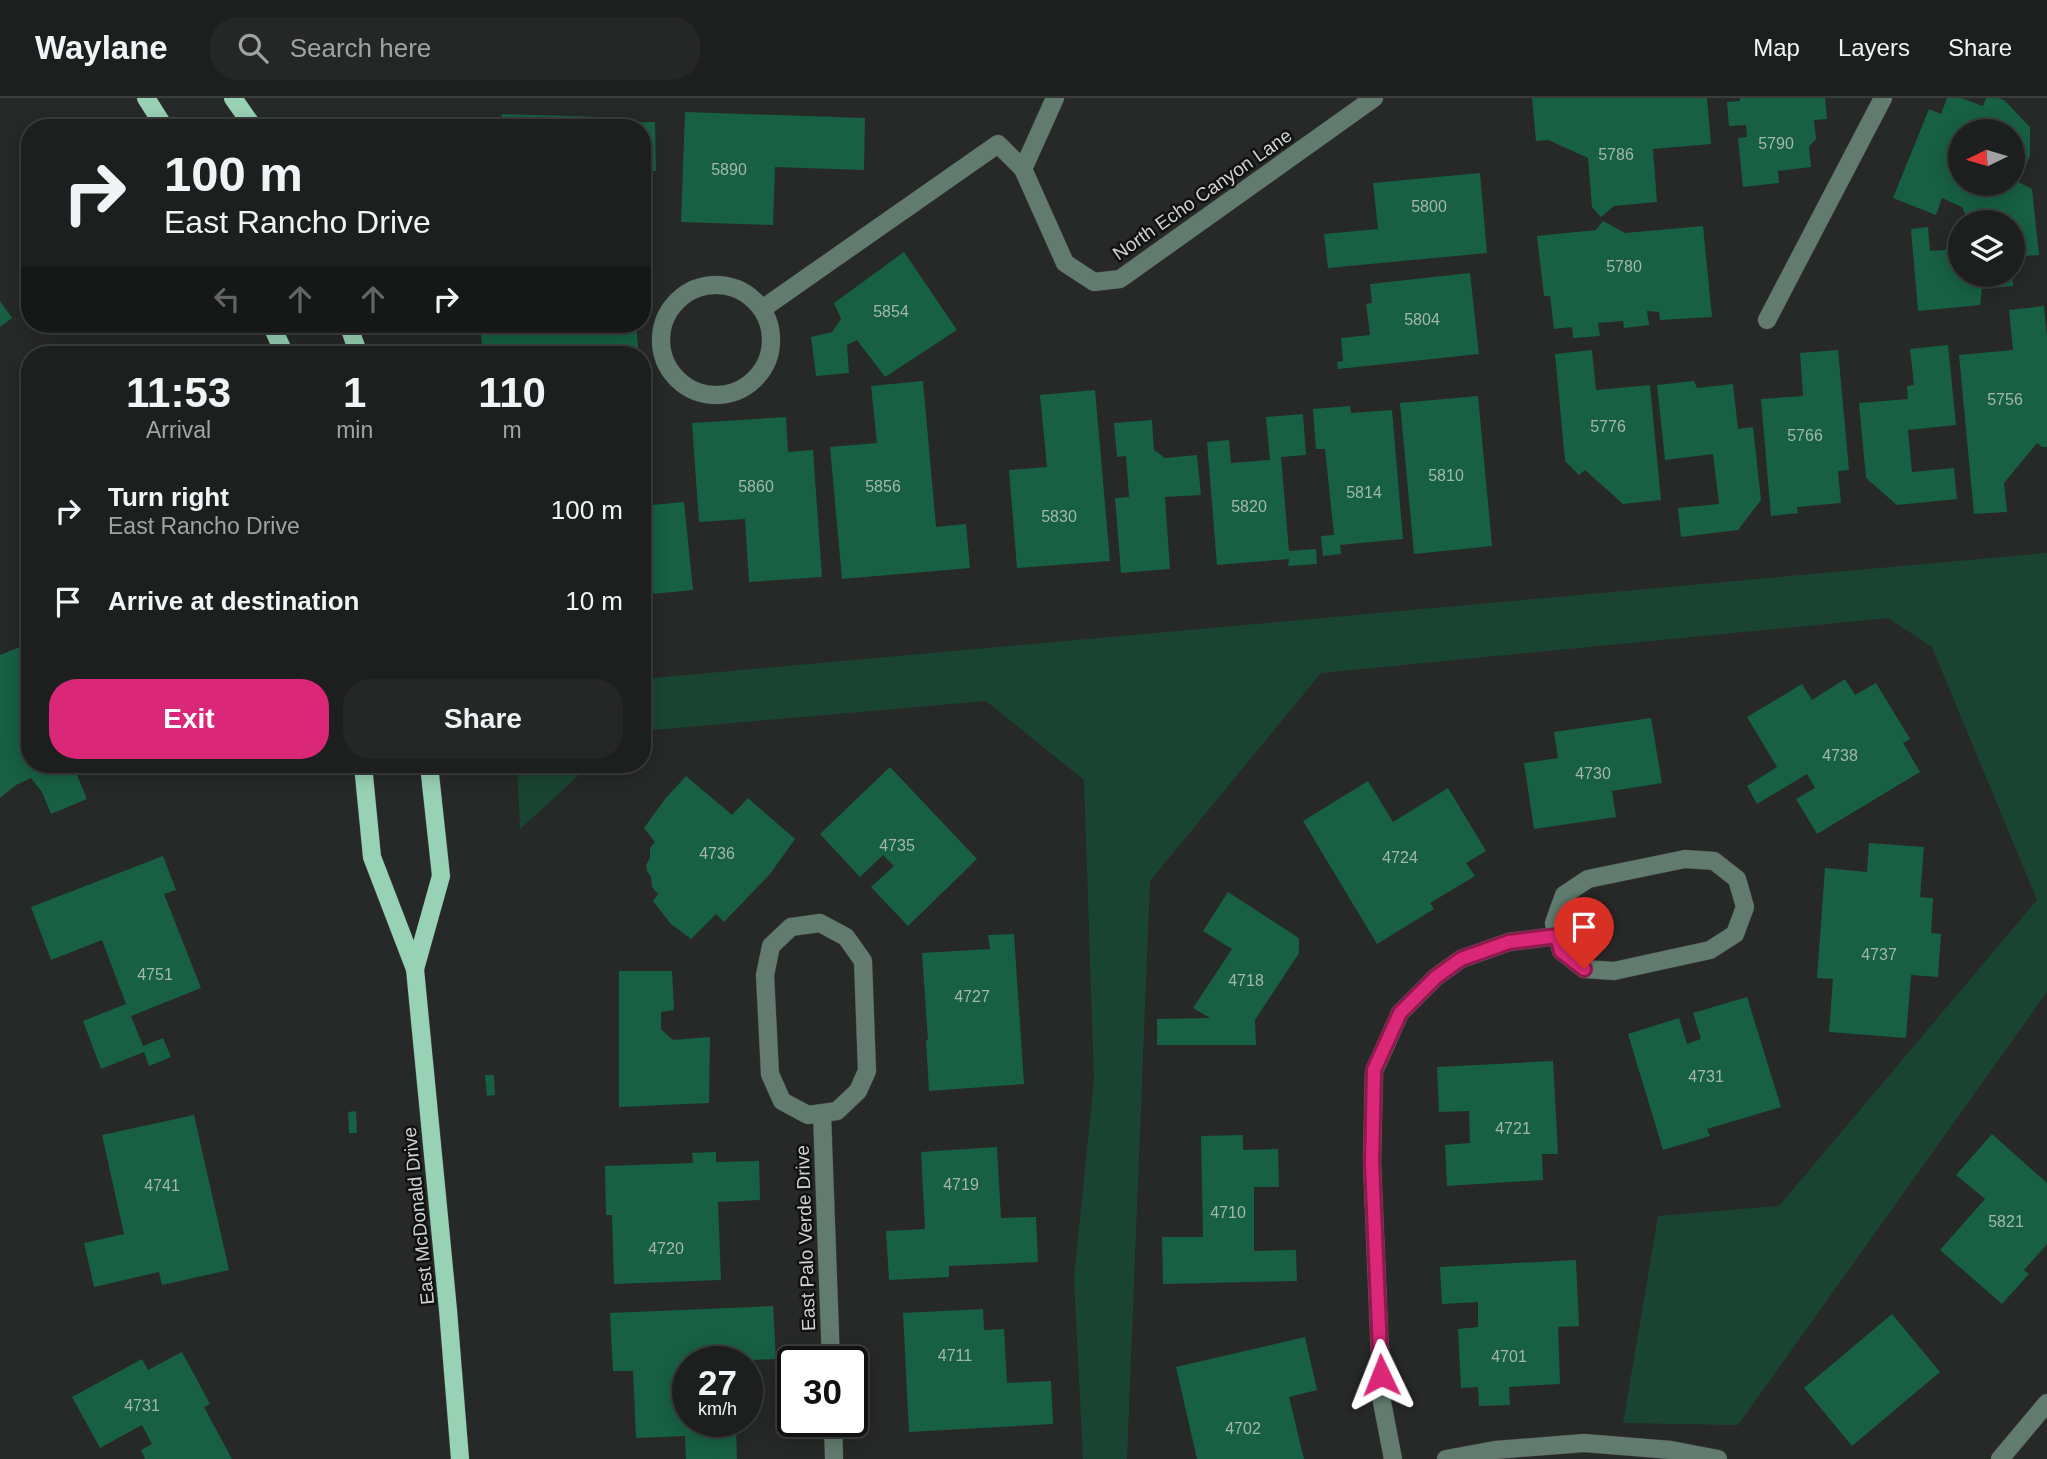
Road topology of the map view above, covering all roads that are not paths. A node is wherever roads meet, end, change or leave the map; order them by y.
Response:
1 (146, 98) edge
2 (233, 98) edge
3 (1055, 98) edge
4 (1374, 98) edge
5 (1883, 98) edge
6 (159, 119) edge
7 (248, 119) edge
8 (1023, 169) junction
9 (762, 309) junction
10 (1767, 320) dead end
11 (364, 773) edge
12 (430, 773) edge
13 (1557, 936) junction
14 (415, 969) junction
15 (822, 1114) junction
16 (830, 1346) edge
17 (2047, 1403) edge
18 (833, 1437) edge
19 (460, 1459) edge
20 (834, 1459) edge
21 (1393, 1459) edge
22 (1446, 1459) edge
23 (1718, 1459) edge
24 (2000, 1459) edge

1 - 6 main road
2 - 7 main road
3 - 8 street
4 - 8 street, North Echo Canyon Lane
5 - 10 street
8 - 9 street, North Echo Canyon Lane
9 - 9 street
11 - 14 main road, East McDonald Drive
12 - 14 main road, East McDonald Drive
13 - 13 street
13 - 21 street
14 - 19 main road, East McDonald Drive
15 - 15 street
15 - 16 street, East Palo Verde Drive
17 - 24 street
18 - 20 street
22 - 23 street

